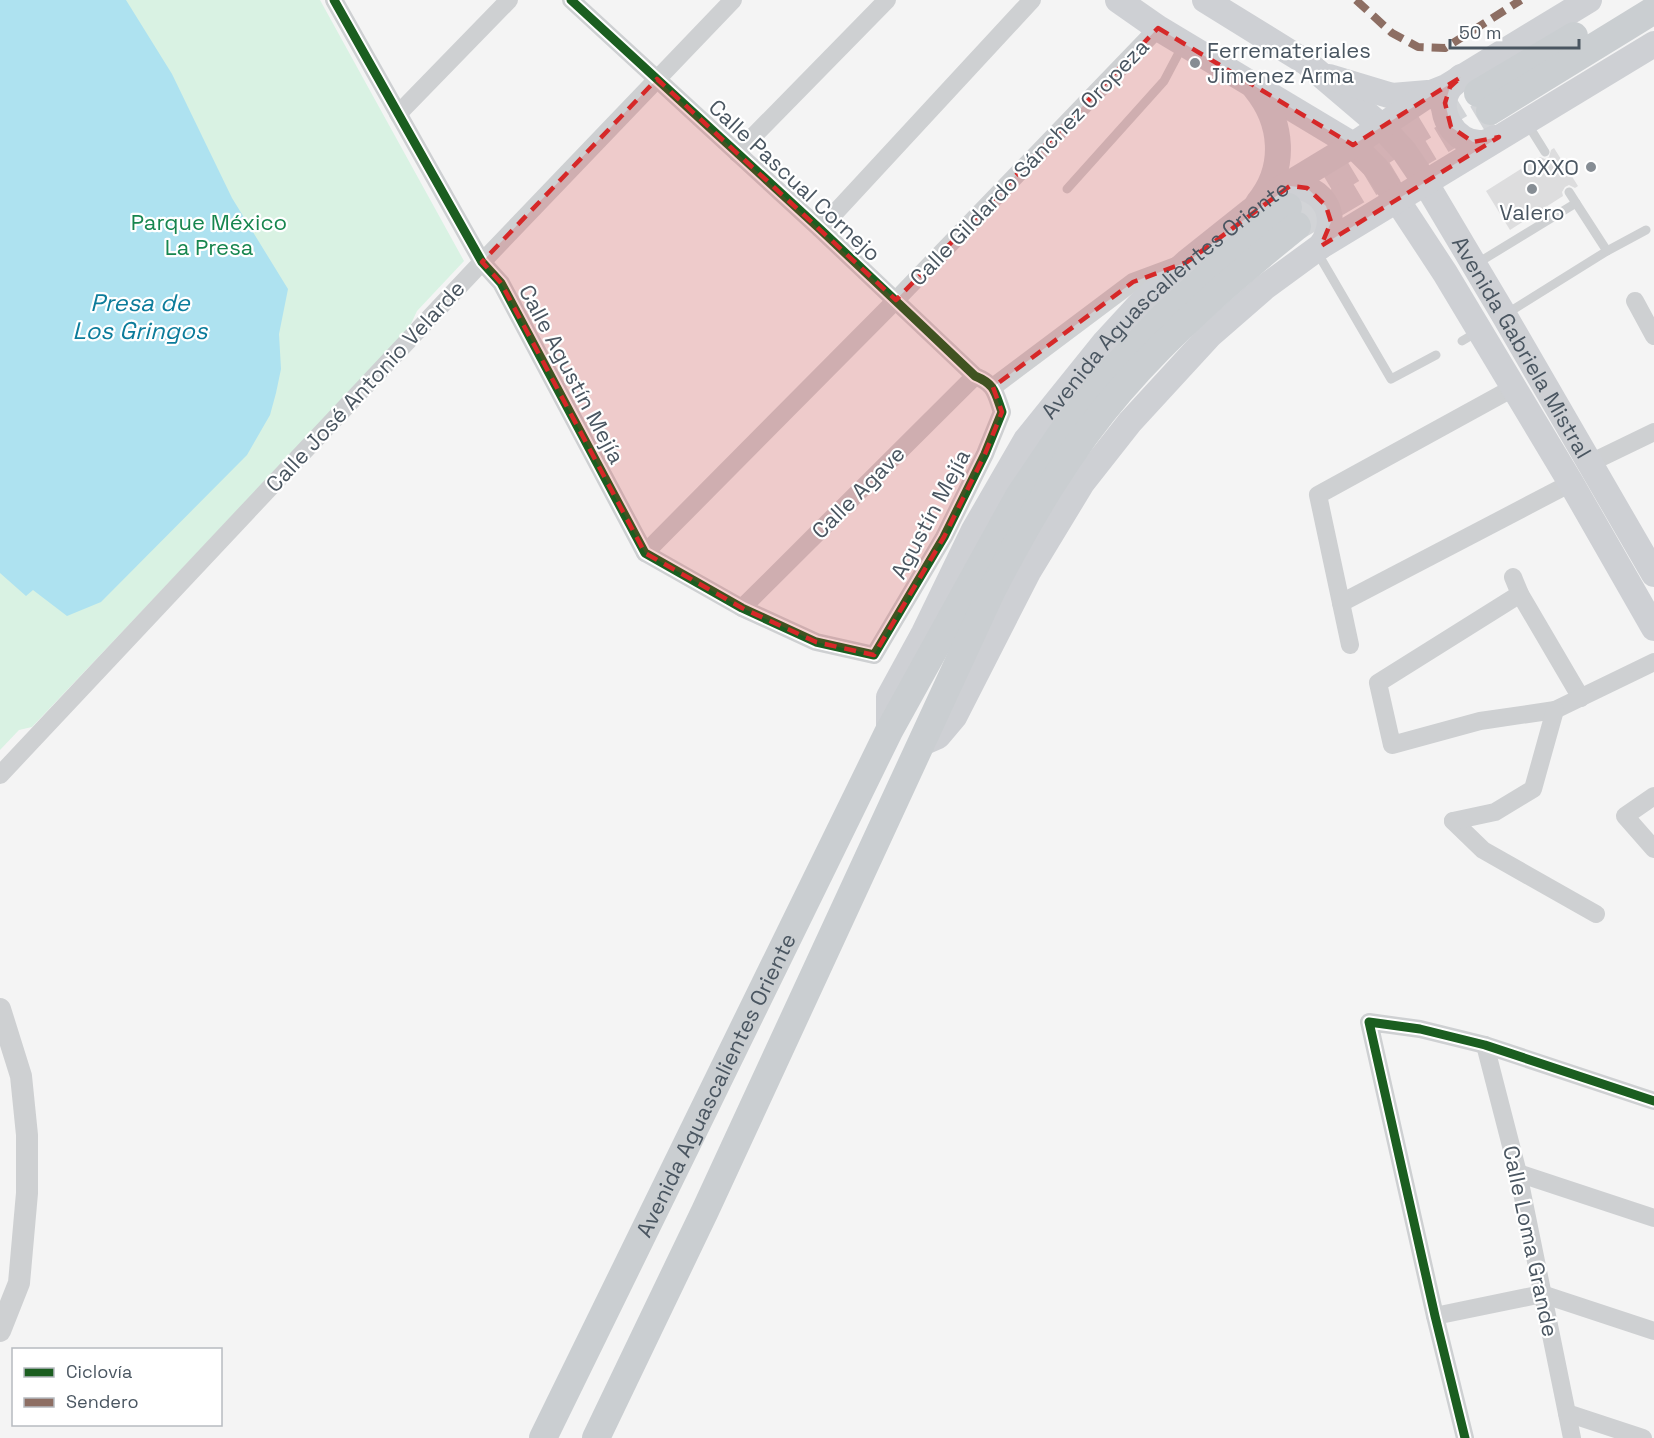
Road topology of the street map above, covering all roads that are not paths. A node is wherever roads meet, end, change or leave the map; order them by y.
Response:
1 (334, 0) edge
2 (508, 0) edge
3 (571, 0) edge
4 (732, 0) edge
5 (887, 0) edge
6 (1032, 0) edge
7 (1118, 0) edge
8 (1205, 0) edge
9 (1589, 0) edge
10 (1635, 0) edge
11 (1654, 10) edge
12 (1158, 27) junction
13 (1184, 43) junction
14 (1654, 44) edge
15 (1321, 75) junction
16 (657, 79) junction
17 (1246, 80) junction
18 (1431, 93) junction
19 (1482, 104) junction
20 (398, 114) junction
21 (1525, 121) junction
22 (1381, 126) junction
23 (1353, 145) junction
24 (1545, 152) dead end
25 (737, 153) junction
26 (1425, 182) junction
27 (1067, 189) dead end
28 (1569, 192) dead end
29 (1396, 200) junction
30 (1576, 203) junction
31 (1289, 207) junction
32 (1251, 211) junction
33 (820, 230) junction
34 (1646, 230) dead end
35 (1319, 248) junction
36 (1608, 251) junction
37 (482, 262) junction
38 (1187, 262) junction
39 (1474, 265) junction
40 (896, 300) junction
41 (1635, 301) dead end
42 (1504, 315) junction
43 (1654, 336) edge
44 (1436, 355) dead end
45 (975, 376) junction
46 (993, 387) junction
47 (1513, 388) junction
48 (1654, 432) edge
49 (1590, 463) junction
50 (1571, 483) junction
51 (645, 553) junction
52 (1654, 574) edge
53 (1341, 603) junction
54 (742, 608) junction
55 (1654, 628) edge
56 (1350, 645) dead end
57 (1654, 662) edge
58 (1581, 698) junction
59 (1555, 710) junction
60 (889, 731) junction
61 (922, 743) junction
62 (0, 775) edge
63 (1654, 796) edge
64 (1654, 849) edge
65 (1596, 914) dead end
66 (0, 1009) edge
67 (1485, 1045) junction
68 (1654, 1101) edge
69 (1518, 1173) junction
70 (1654, 1218) edge
71 (1542, 1294) junction
72 (1435, 1316) junction
73 (0, 1330) edge
74 (1654, 1331) edge
75 (1567, 1413) junction
76 (543, 1438) edge
77 (596, 1438) edge
78 (1465, 1438) edge
79 (1572, 1438) edge
80 (1643, 1438) edge

1 - 20 street, Calle Agustín Mejía
2 - 20 street
3 - 16 street, Calle Pascual Cornejo
4 - 16 street, Calle José Antonio Velarde
5 - 25 street
6 - 33 street
7 - 12 main road, Avenida Gabriela Mistral
8 - 15 main road, Avenida Gabriela Mistral
9 - 19 main road, Avenida Aguascalientes Oriente
10 - 19 main road, Avenida Aguascalientes Oriente
11 - 19 main road, Avenida Aguascalientes Oriente
12 - 13 main road, Avenida Gabriela Mistral
12 - 40 street, Calle Gildardo Sánchez Oropeza
13 - 17 main road, Avenida Gabriela Mistral
13 - 27 lane
14 - 21 main road, Avenida Aguascalientes Oriente
15 - 18 main road
15 - 22 main road, Avenida Gabriela Mistral
16 - 25 street, Calle Pascual Cornejo
16 - 37 street, Calle José Antonio Velarde
17 - 23 main road, Avenida Gabriela Mistral
17 - 32 main road
18 - 19 main road, Avenida Aguascalientes Oriente
18 - 22 main road, Avenida Aguascalientes Oriente
19 - 21 main road, Avenida Aguascalientes Oriente
19 - 26 main road, Avenida Aguascalientes Oriente
20 - 37 street, Calle Agustín Mejía
21 - 24 lane
22 - 23 main road, Avenida Aguascalientes Oriente
22 - 26 main road, Avenida Gabriela Mistral
23 - 29 main road, Avenida Gabriela Mistral
23 - 31 main road, Avenida Aguascalientes Oriente
25 - 33 street, Calle Pascual Cornejo
26 - 29 main road, Avenida Aguascalientes Oriente
26 - 39 main road, Avenida Gabriela Mistral
28 - 30 lane
29 - 35 main road, Avenida Aguascalientes Oriente
29 - 47 main road, Avenida Gabriela Mistral
30 - 36 lane
30 - 39 lane
31 - 32 main road, Avenida Aguascalientes Oriente
31 - 35 main road
31 - 60 main road, Avenida Aguascalientes Oriente
31 - 61 main road, Avenida Aguascalientes Oriente
32 - 38 main road, Avenida Aguascalientes Oriente
33 - 40 street, Calle Pascual Cornejo
34 - 36 lane
35 - 44 lane
35 - 61 main road, Avenida Aguascalientes Oriente
36 - 42 lane
37 - 51 street, Calle Agustín Mejía
37 - 62 street, Calle José Antonio Velarde
38 - 46 street
38 - 60 main road, Avenida Aguascalientes Oriente
39 - 42 main road, Avenida Gabriela Mistral
40 - 45 street, Calle Pascual Cornejo
40 - 51 street, Calle Gildardo Sánchez Oropeza
41 - 43 street
42 - 49 main road, Avenida Gabriela Mistral
45 - 46 street, Calle Pascual Cornejo
45 - 54 street, Calle Agave
46 - 54 street, Agustín Mejía
47 - 50 main road, Avenida Gabriela Mistral
47 - 53 street
48 - 49 street
49 - 52 main road, Avenida Gabriela Mistral
50 - 53 street
50 - 55 main road, Avenida Gabriela Mistral
51 - 54 street
53 - 56 street
57 - 58 street
58 - 59 street
58 - 59 street
59 - 65 street
60 - 76 main road, Avenida Aguascalientes Oriente
61 - 77 main road, Avenida Aguascalientes Oriente
63 - 64 street
66 - 73 street
67 - 68 street
67 - 69 street, Calle Loma Grande
67 - 72 street
69 - 70 street
69 - 71 street, Calle Loma Grande
71 - 72 street
71 - 74 street
71 - 75 street, Calle Loma Grande
72 - 78 street
75 - 79 street, Calle Loma Grande
75 - 80 street

